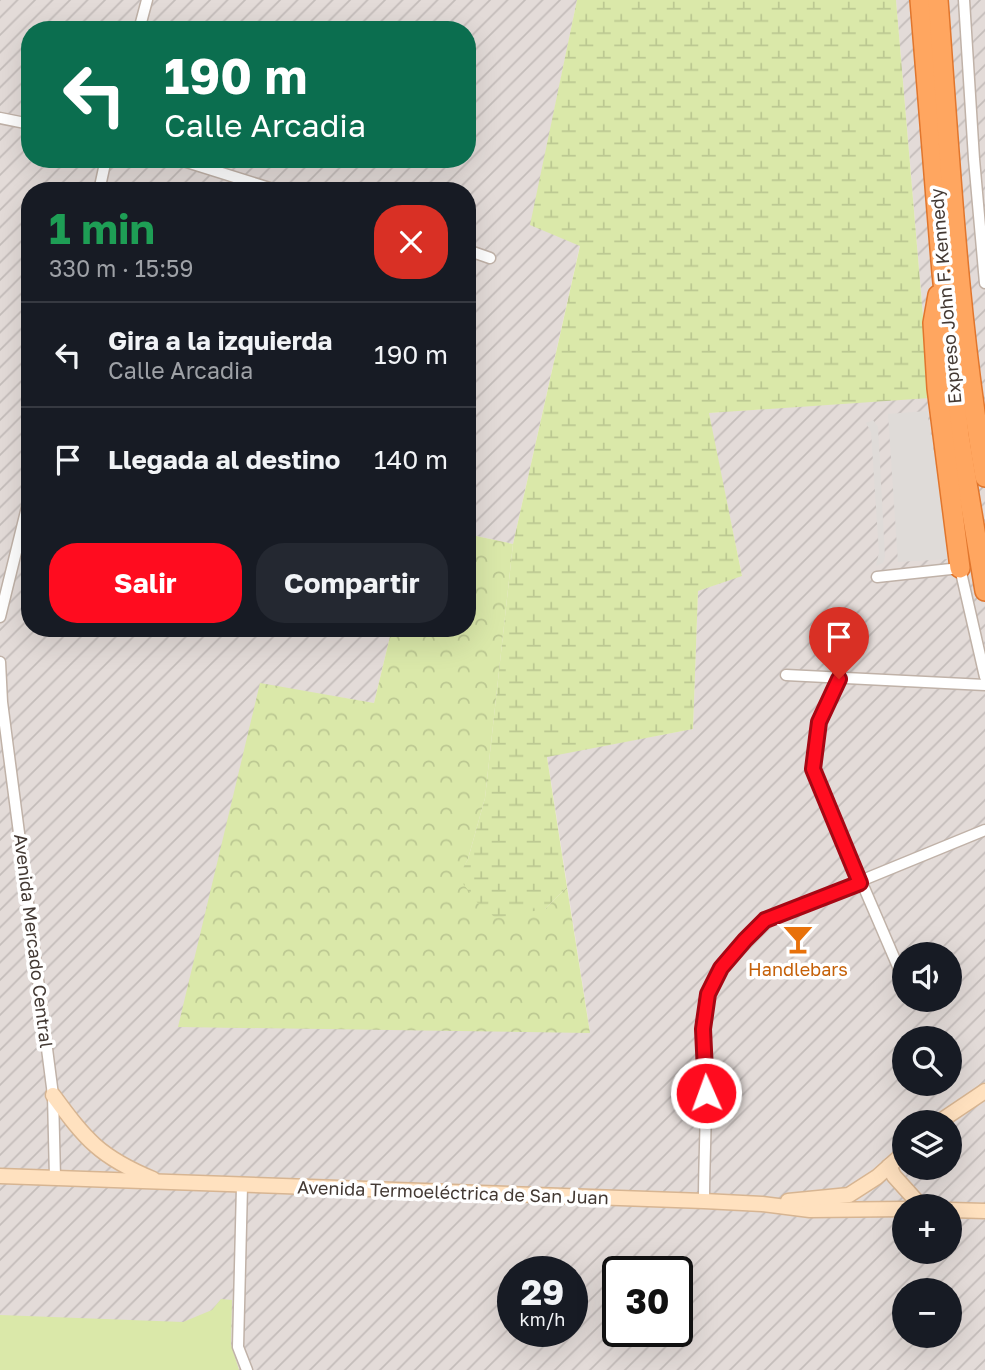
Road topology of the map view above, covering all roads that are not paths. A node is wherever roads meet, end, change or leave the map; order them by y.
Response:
1 (147, 0) edge
2 (920, 0) edge
3 (938, 0) edge
4 (964, 0) edge
5 (141, 21) edge
6 (0, 118) edge
7 (21, 122) edge
8 (979, 159) edge
9 (206, 168) edge
10 (250, 182) edge
11 (476, 253) edge
12 (490, 258) dead end
13 (942, 273) junction
14 (985, 283) edge
15 (985, 477) edge
16 (21, 532) edge
17 (960, 568) junction
18 (877, 577) dead end
19 (985, 591) edge
20 (0, 617) edge
21 (0, 662) edge
22 (786, 674) dead end
23 (985, 677) edge
24 (839, 679) junction
25 (985, 685) edge
26 (985, 830) edge
27 (860, 883) junction
28 (892, 954) edge
29 (985, 1091) edge
30 (53, 1095) junction
31 (957, 1110) edge
32 (892, 1163) edge
33 (889, 1166) junction
34 (0, 1175) edge
35 (55, 1178) junction
36 (164, 1183) junction
37 (242, 1186) junction
38 (910, 1194) edge
39 (704, 1201) junction
40 (762, 1204) junction
41 (892, 1209) edge
42 (962, 1210) edge
43 (985, 1211) edge
44 (247, 1370) edge

1 - 5 street
2 - 13 highway, Expreso John F. Kennedy
3 - 15 highway, Expreso John F. Kennedy
4 - 8 street
6 - 7 street
8 - 14 street
9 - 10 street
11 - 12 street
13 - 17 highway
13 - 19 highway, Expreso John F. Kennedy
16 - 20 street
17 - 18 street
17 - 23 street
21 - 30 street, Avenida Mercado Central
22 - 24 street
24 - 25 street
24 - 27 street
26 - 27 street
27 - 28 street
27 - 39 street
29 - 31 street
30 - 35 street, Avenida Mercado Central
30 - 36 street
32 - 33 street
33 - 38 street
33 - 40 street
34 - 35 street, Avenida Termoeléctrica de San Juan
35 - 36 street, Avenida Termoeléctrica de San Juan
36 - 37 street, Avenida Termoeléctrica de San Juan
37 - 39 street, Avenida Termoeléctrica de San Juan
37 - 44 street
39 - 40 street, Avenida Termoeléctrica de San Juan
40 - 41 street, Avenida Termoeléctrica de San Juan
42 - 43 street

